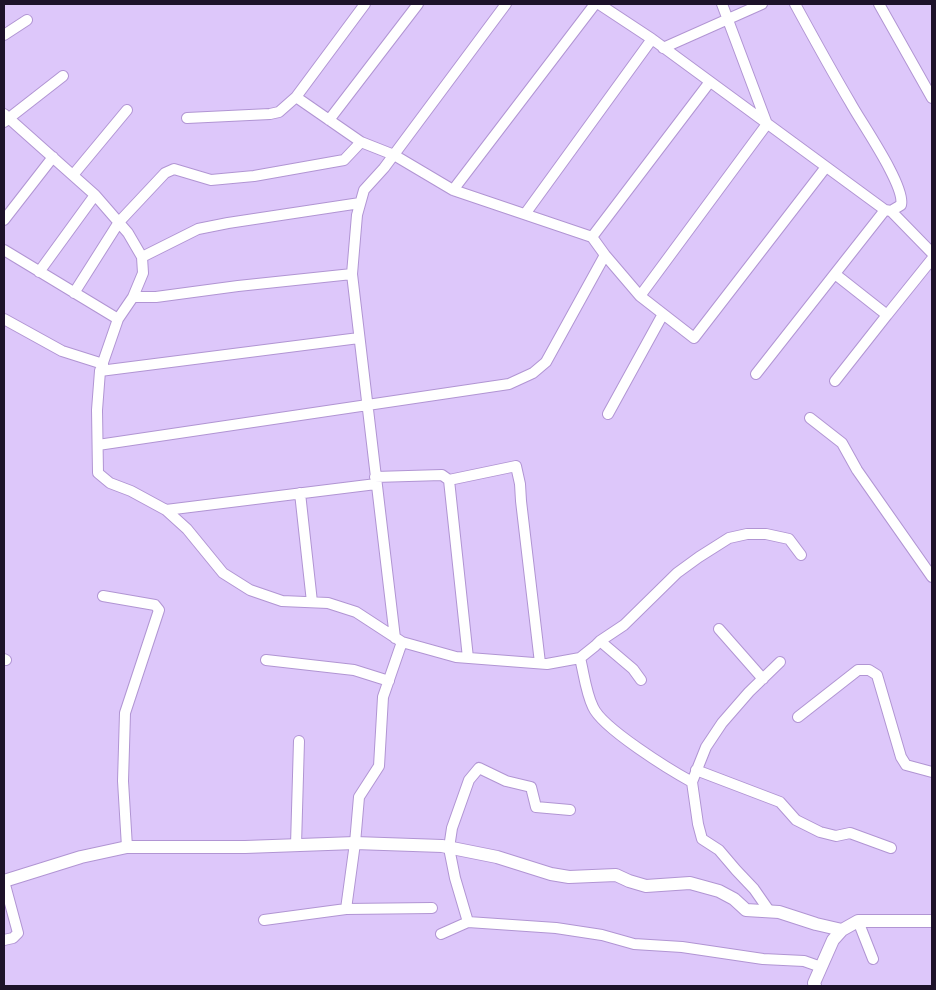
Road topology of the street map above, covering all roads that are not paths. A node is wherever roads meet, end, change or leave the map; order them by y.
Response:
1 (364, 4) edge
2 (418, 4) edge
3 (506, 4) edge
4 (597, 4) edge
5 (722, 4) edge
6 (762, 4) edge
7 (795, 4) edge
8 (879, 4) edge
9 (727, 19) junction
10 (27, 20) dead end
11 (4, 35) edge
12 (652, 39) junction
13 (663, 48) junction
14 (62, 76) dead end
15 (709, 83) junction
16 (296, 97) junction
17 (932, 98) edge
18 (126, 110) dead end
19 (5, 118) edge
20 (188, 118) dead end
21 (329, 120) junction
22 (767, 124) junction
23 (360, 142) junction
24 (394, 155) junction
25 (52, 157) junction
26 (826, 167) junction
27 (73, 175) junction
28 (453, 190) junction
29 (95, 195) junction
30 (360, 203) junction
31 (888, 210) junction
32 (525, 214) junction
33 (4, 220) edge
34 (119, 222) junction
35 (592, 237) junction
36 (4, 250) edge
37 (932, 253) edge
38 (605, 255) junction
39 (142, 256) junction
40 (932, 259) edge
41 (40, 272) junction
42 (352, 274) junction
43 (835, 274) junction
44 (74, 292) junction
45 (640, 296) junction
46 (133, 297) junction
47 (663, 314) junction
48 (888, 315) junction
49 (4, 319) edge
50 (118, 319) junction
51 (360, 338) junction
52 (101, 368) junction
53 (756, 374) dead end
54 (835, 382) dead end
55 (367, 405) junction
56 (608, 414) dead end
57 (810, 418) dead end
58 (98, 445) junction
59 (376, 480) junction
60 (449, 480) junction
61 (300, 493) junction
62 (166, 510) junction
63 (801, 555) dead end
64 (932, 577) edge
65 (103, 596) dead end
66 (312, 602) junction
67 (719, 629) dead end
68 (399, 640) junction
69 (600, 640) junction
70 (468, 658) junction
71 (580, 658) junction
72 (266, 660) dead end
73 (780, 662) dead end
74 (540, 663) junction
75 (762, 679) junction
76 (641, 680) dead end
77 (388, 681) junction
78 (798, 717) dead end
79 (299, 741) dead end
80 (696, 770) junction
81 (932, 772) edge
82 (692, 782) junction
83 (570, 810) dead end
84 (355, 843) junction
85 (296, 844) junction
86 (127, 847) junction
87 (450, 848) junction
88 (891, 848) dead end
89 (4, 881) edge
90 (432, 908) dead end
91 (346, 909) junction
92 (770, 912) junction
93 (264, 920) dead end
94 (858, 921) junction
95 (468, 922) junction
96 (931, 922) edge
97 (842, 930) junction
98 (441, 934) dead end
99 (4, 940) edge
100 (873, 959) dead end
101 (821, 967) junction
102 (815, 986) edge

1 - 16 street
2 - 21 street
3 - 24 street
4 - 12 street
4 - 28 street
5 - 9 street
6 - 9 street
7 - 31 street
8 - 17 street
9 - 13 street
9 - 22 street
10 - 11 street
12 - 13 street
12 - 32 street
13 - 15 street
14 - 19 street
15 - 22 street
15 - 35 street
16 - 20 street
16 - 21 street
18 - 27 street
19 - 25 street
21 - 23 street
22 - 26 street
22 - 45 street
23 - 24 street
23 - 34 street
24 - 28 street
24 - 30 street
25 - 27 street
25 - 33 street
26 - 31 street
26 - 47 street
27 - 29 street
28 - 32 street
29 - 34 street
29 - 41 street
30 - 39 street
30 - 42 street
31 - 37 street
31 - 43 street
32 - 35 street
34 - 39 street
34 - 44 street
35 - 38 street
36 - 41 street
38 - 45 street
38 - 55 street
39 - 46 street
40 - 48 street
41 - 44 street
42 - 46 street
42 - 51 street
43 - 48 street
43 - 53 street
44 - 50 street
45 - 47 street
46 - 50 street
47 - 56 street
48 - 54 street
49 - 52 street
50 - 52 street
51 - 52 street
51 - 55 street
52 - 58 street
55 - 58 street
55 - 59 street
57 - 64 street
58 - 62 street
59 - 60 street
59 - 61 street
59 - 68 street
60 - 70 street
60 - 74 street
61 - 62 street
61 - 66 street
62 - 66 street
63 - 69 street
65 - 86 street
66 - 68 street
67 - 75 street
68 - 70 street
68 - 77 street
69 - 71 street
69 - 76 street
70 - 74 street
71 - 74 street
71 - 82 street
72 - 77 street
73 - 75 street
75 - 80 street
77 - 84 street
78 - 81 street
79 - 85 street
80 - 82 street
80 - 88 street
82 - 92 street
83 - 87 street
84 - 85 street
84 - 87 street
84 - 91 street
85 - 86 street
86 - 89 street
87 - 92 street
87 - 95 street
89 - 99 street
90 - 91 street
91 - 93 street
92 - 97 street
94 - 96 street
94 - 97 street
94 - 100 street
95 - 98 street
95 - 101 street
97 - 101 street
101 - 102 street

